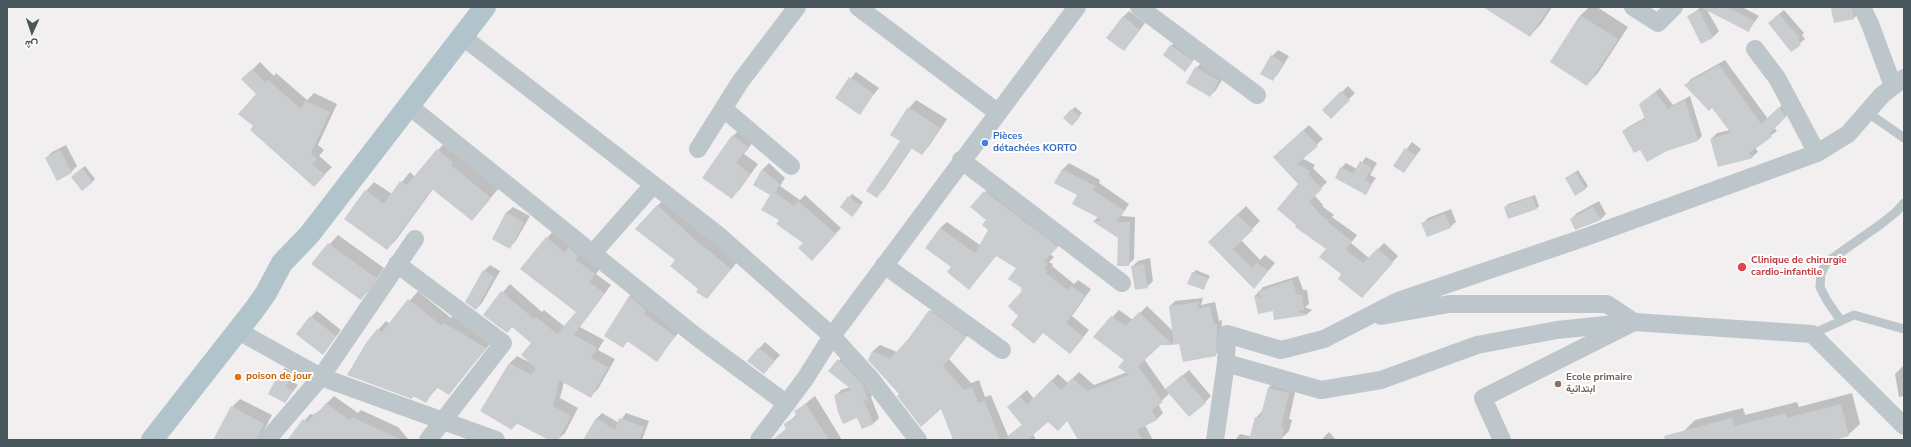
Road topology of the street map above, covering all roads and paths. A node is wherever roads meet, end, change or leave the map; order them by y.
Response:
1 (485, 7) edge
2 (797, 7) edge
3 (858, 7) edge
4 (1077, 7) edge
5 (1139, 7) edge
6 (1634, 7) edge
7 (1674, 7) edge
8 (1862, 7) edge
9 (463, 37) junction
10 (1755, 49) dead end
11 (1899, 82) edge
12 (1257, 95) dead end
13 (409, 106) junction
14 (724, 109) junction
15 (997, 112) junction
16 (1867, 112) junction
17 (1904, 138) edge
18 (698, 149) dead end
19 (1817, 153) junction
20 (961, 160) junction
21 (791, 166) dead end
22 (653, 185) junction
23 (1904, 203) edge
24 (415, 239) dead end
25 (593, 253) junction
26 (397, 264) junction
27 (884, 265) junction
28 (1122, 283) dead end
29 (1363, 319) junction
30 (1841, 321) junction
31 (1634, 322) junction
32 (239, 328) junction
33 (1904, 329) edge
34 (1812, 334) junction
35 (832, 336) junction
36 (1002, 350) dead end
37 (1226, 363) junction
38 (321, 377) junction
39 (787, 404) junction
40 (443, 421) junction
41 (1904, 426) edge
42 (273, 438) edge
43 (152, 440) edge
44 (428, 440) edge
45 (496, 440) edge
46 (759, 440) edge
47 (918, 440) edge
48 (1215, 440) edge
49 (1502, 440) edge

1 - 9 main road
2 - 14 street
3 - 15 street
4 - 15 street
5 - 12 street
6 - 7 street
8 - 11 street
9 - 13 main road
9 - 22 street
10 - 19 street
11 - 16 street
13 - 25 street
13 - 32 main road
14 - 18 street
14 - 21 street
15 - 20 street
16 - 17 lane
16 - 19 street
19 - 29 street
20 - 27 street
20 - 28 street
22 - 25 street
22 - 35 street
23 - 30 lane
24 - 26 street
25 - 39 street
26 - 38 street
26 - 40 street
27 - 35 street
27 - 36 street
29 - 31 street
29 - 37 street
30 - 33 lane
30 - 34 lane
31 - 34 street
31 - 37 street
31 - 49 street
32 - 38 street
32 - 43 main road
34 - 41 street
35 - 39 street
35 - 47 street
37 - 48 street
38 - 40 street
38 - 42 street
39 - 46 street
40 - 44 street
40 - 45 street

